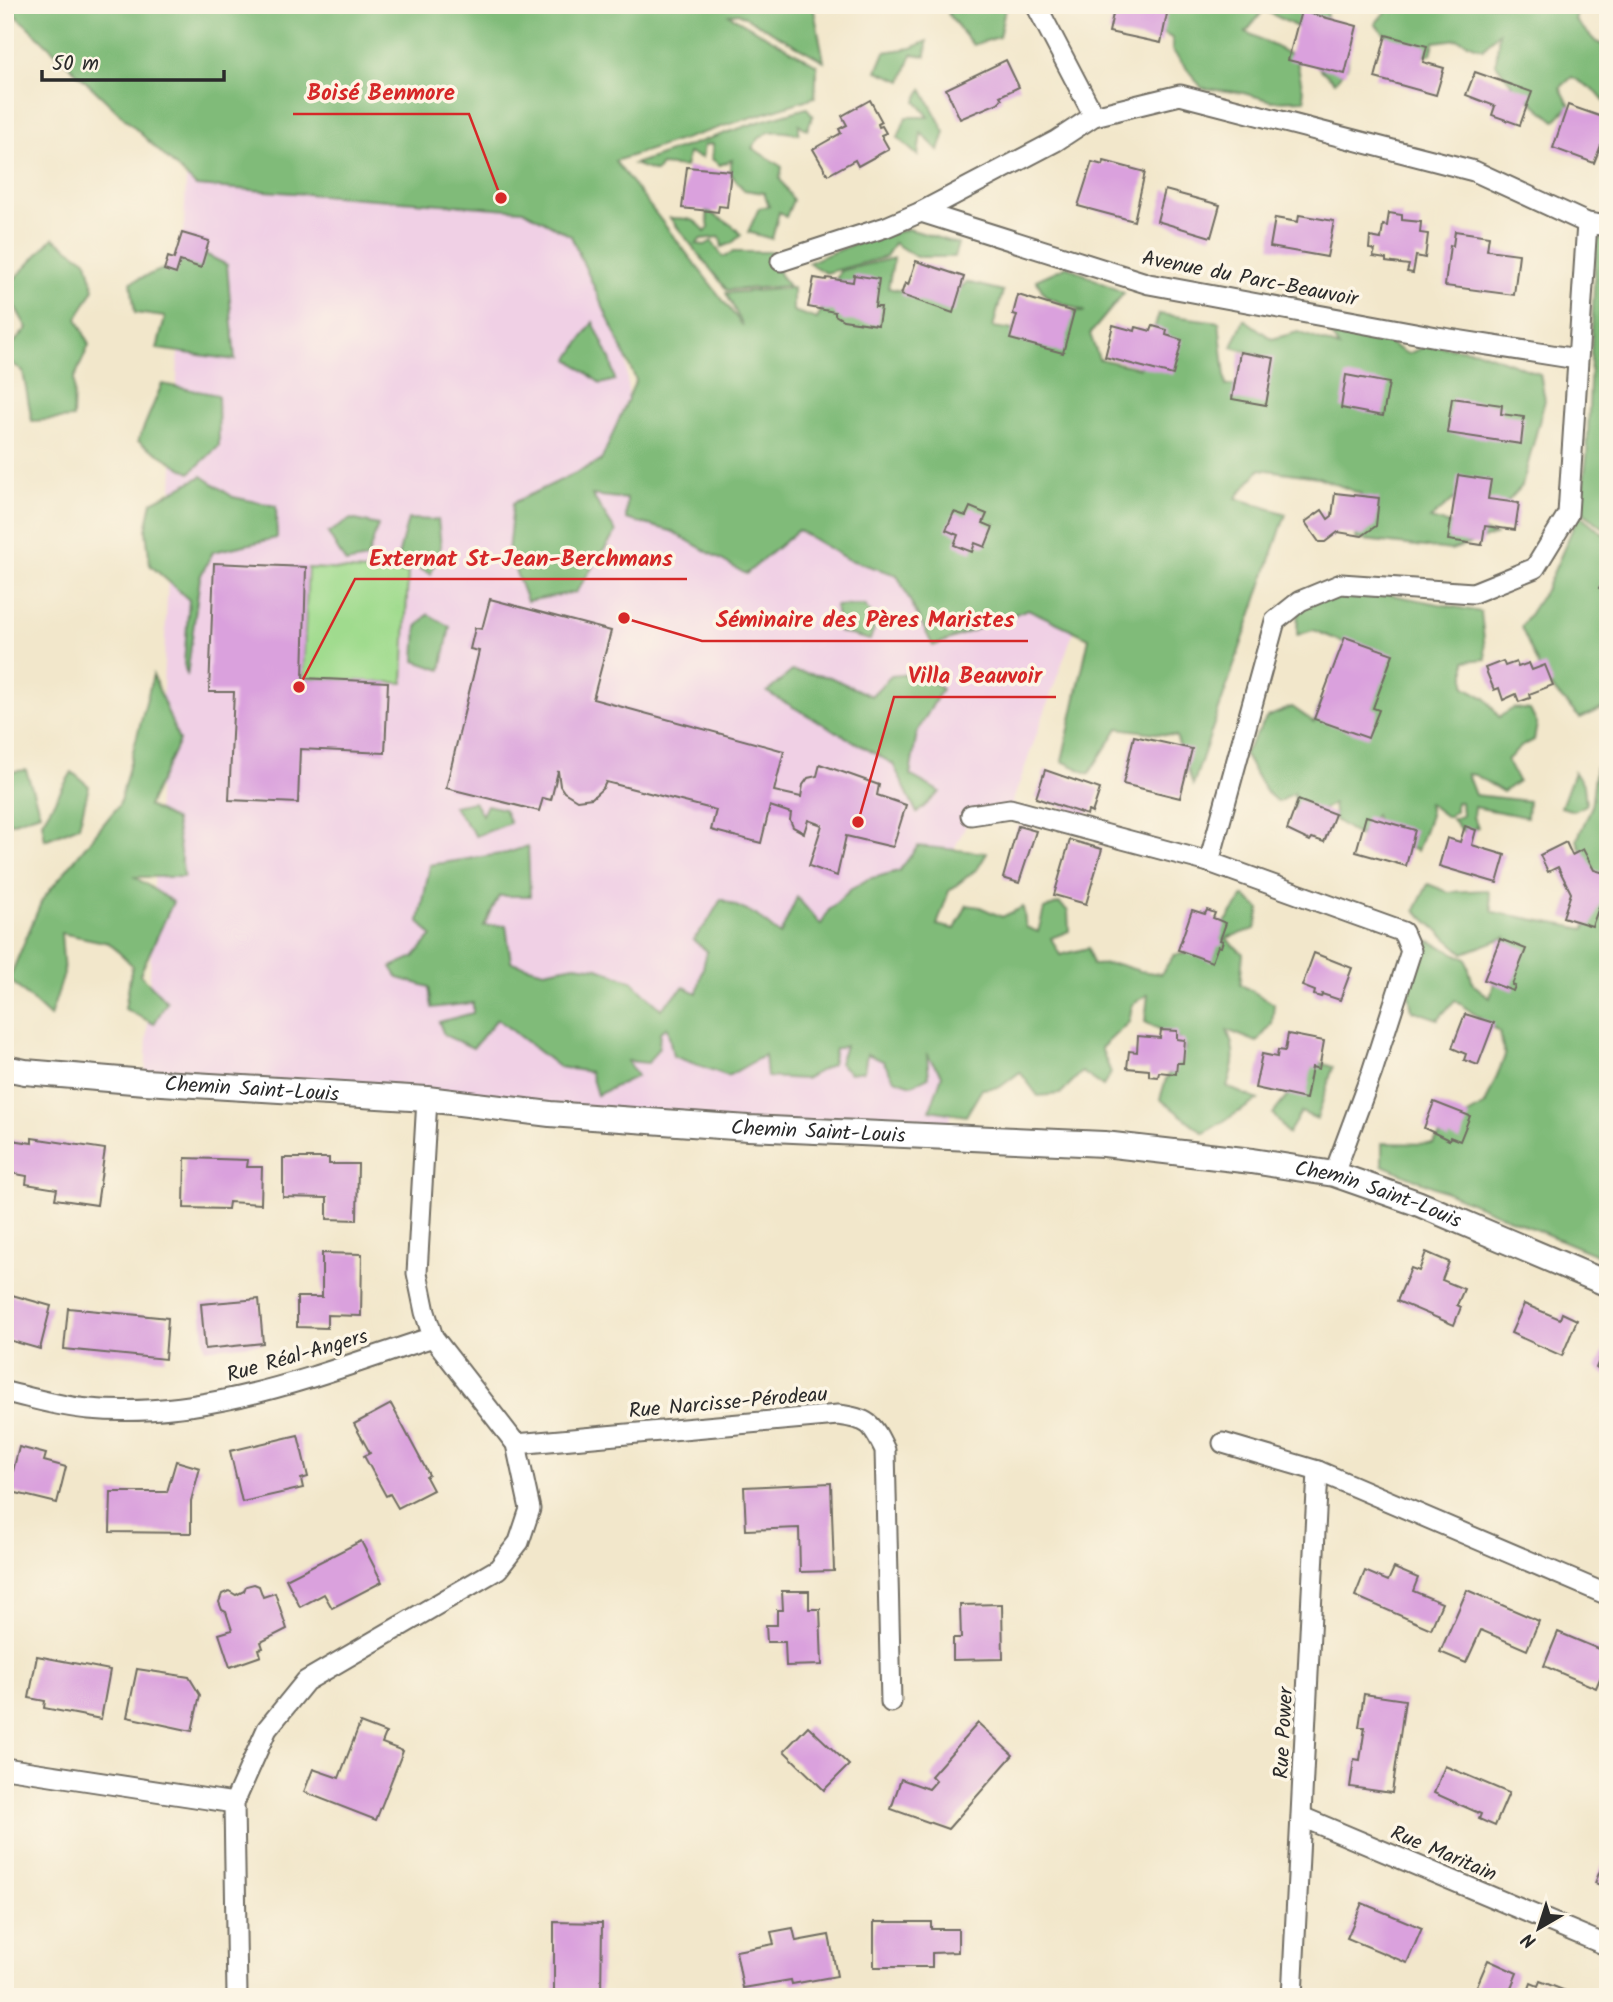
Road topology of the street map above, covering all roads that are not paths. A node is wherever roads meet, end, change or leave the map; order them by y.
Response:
1 (1036, 5) edge
2 (1094, 116) junction
3 (921, 212) junction
4 (1587, 223) junction
5 (1608, 226) edge
6 (781, 261) dead end
7 (1577, 359) junction
8 (971, 815) dead end
9 (1209, 862) junction
10 (5, 1068) edge
11 (427, 1099) junction
12 (1334, 1174) junction
13 (1608, 1284) edge
14 (433, 1337) junction
15 (5, 1392) edge
16 (1223, 1443) dead end
17 (516, 1444) junction
18 (1318, 1471) junction
19 (1608, 1595) edge
20 (891, 1702) dead end
21 (5, 1768) edge
22 (234, 1803) junction
23 (1302, 1817) junction
24 (1608, 1946) edge
25 (237, 1997) edge
26 (1292, 1997) edge

1 - 2 street
2 - 3 street
2 - 4 street
3 - 6 street
3 - 7 street, Avenue du Parc-Beauvoir
4 - 5 street
4 - 7 street
7 - 9 street
8 - 9 street
9 - 12 street
10 - 11 street, Chemin Saint-Louis
11 - 12 street, Chemin Saint-Louis
11 - 14 street
12 - 13 street, Chemin Saint-Louis
14 - 15 street, Rue Réal-Angers
14 - 17 street
16 - 18 street
17 - 20 street, Rue Narcisse-Pérodeau
17 - 22 street
18 - 19 street
18 - 23 street, Rue Power
21 - 22 street
22 - 25 street
23 - 24 street, Rue Maritain
23 - 26 street, Rue Power

